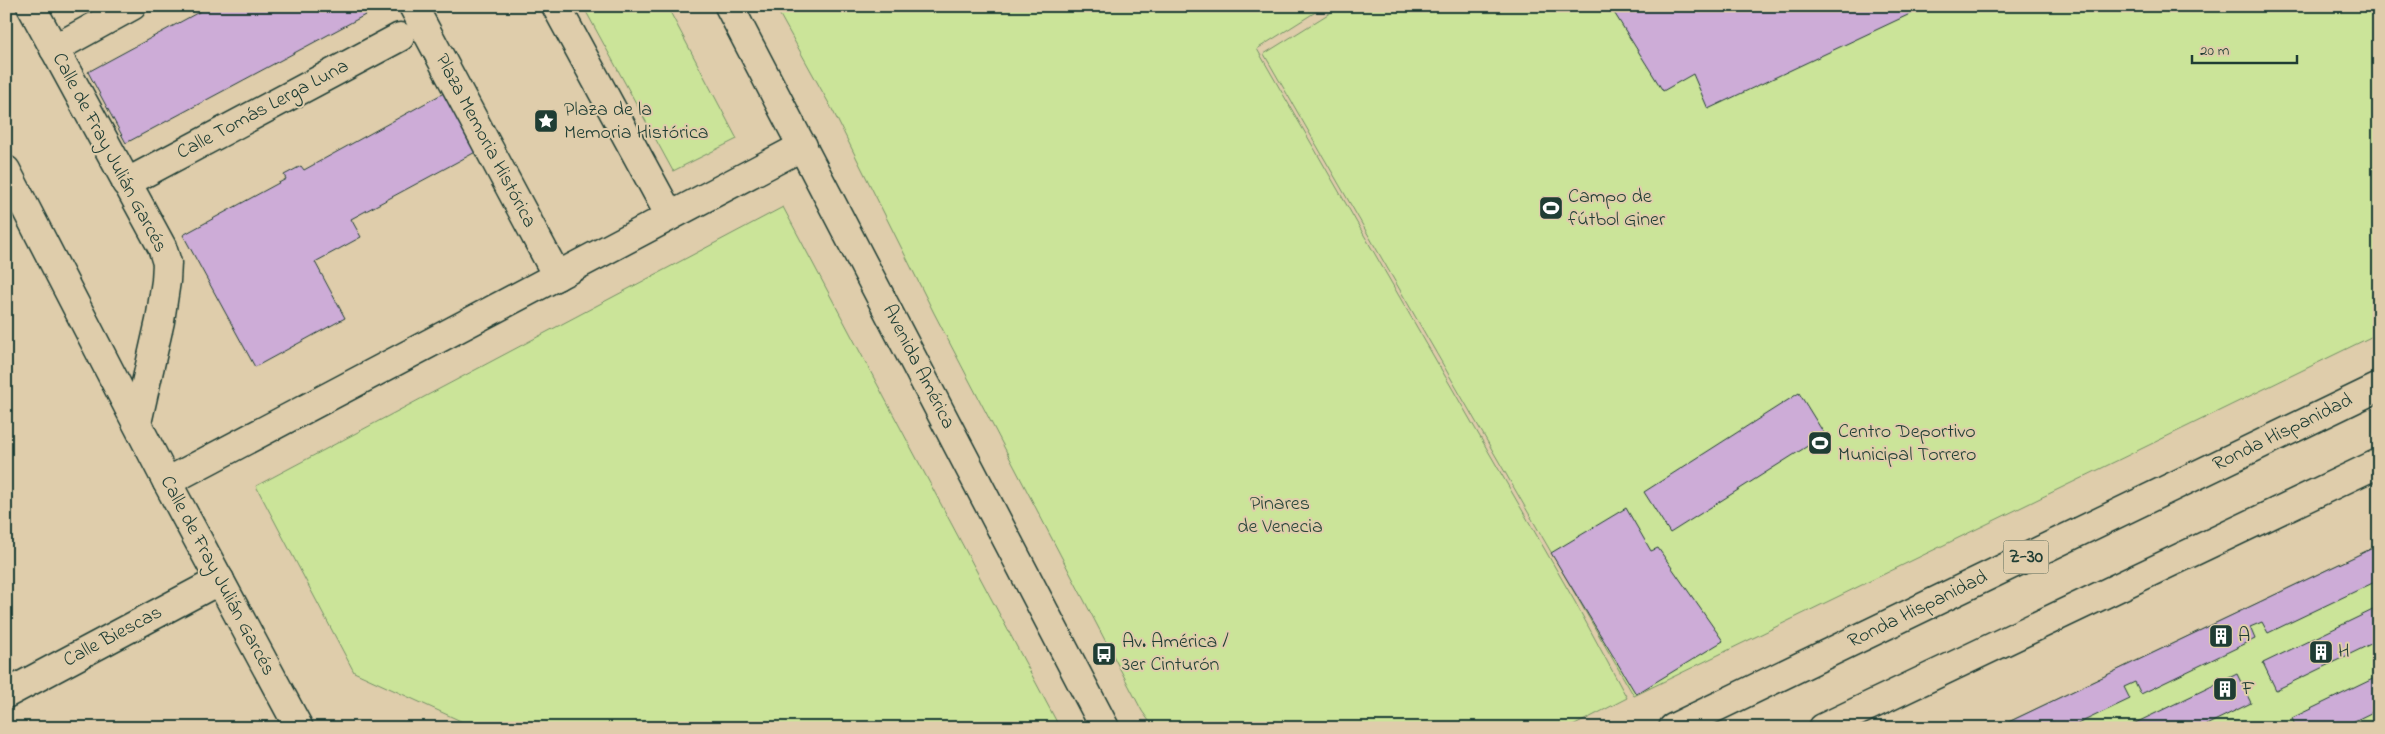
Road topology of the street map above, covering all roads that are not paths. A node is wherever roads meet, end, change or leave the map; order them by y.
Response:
1 (31, 6) edge
2 (132, 6) edge
3 (556, 6) edge
4 (729, 6) edge
5 (416, 7) edge
6 (400, 37) dead end
7 (54, 49) junction
8 (804, 146) junction
9 (6, 170) edge
10 (126, 183) junction
11 (670, 216) dead end
12 (557, 276) junction
13 (2379, 387) edge
14 (137, 423) junction
15 (2379, 463) edge
16 (167, 482) junction
17 (220, 580) junction
18 (6, 694) edge
19 (298, 728) edge
20 (1105, 728) edge
21 (1673, 728) edge
22 (1823, 728) edge

1 - 7 main road, Calle de Fray Julián Garcés
2 - 7 main road
3 - 11 main road
4 - 8 main road, Avenida América
5 - 12 main road, Plaza Memoria Histórica
6 - 10 main road, Calle Tomás Lerga Luna
7 - 10 main road, Calle de Fray Julián Garcés
8 - 12 main road
8 - 20 main road, Avenida América
9 - 14 main road, Calle de Fray Julián Garcés
10 - 14 main road, Calle de Fray Julián Garcés
12 - 16 main road
13 - 21 main road, Ronda Hispanidad / Z-30
14 - 16 main road, Calle de Fray Julián Garcés
15 - 22 main road
16 - 17 main road, Calle de Fray Julián Garcés
17 - 18 main road, Calle Biescas
17 - 19 main road, Calle de Fray Julián Garcés

